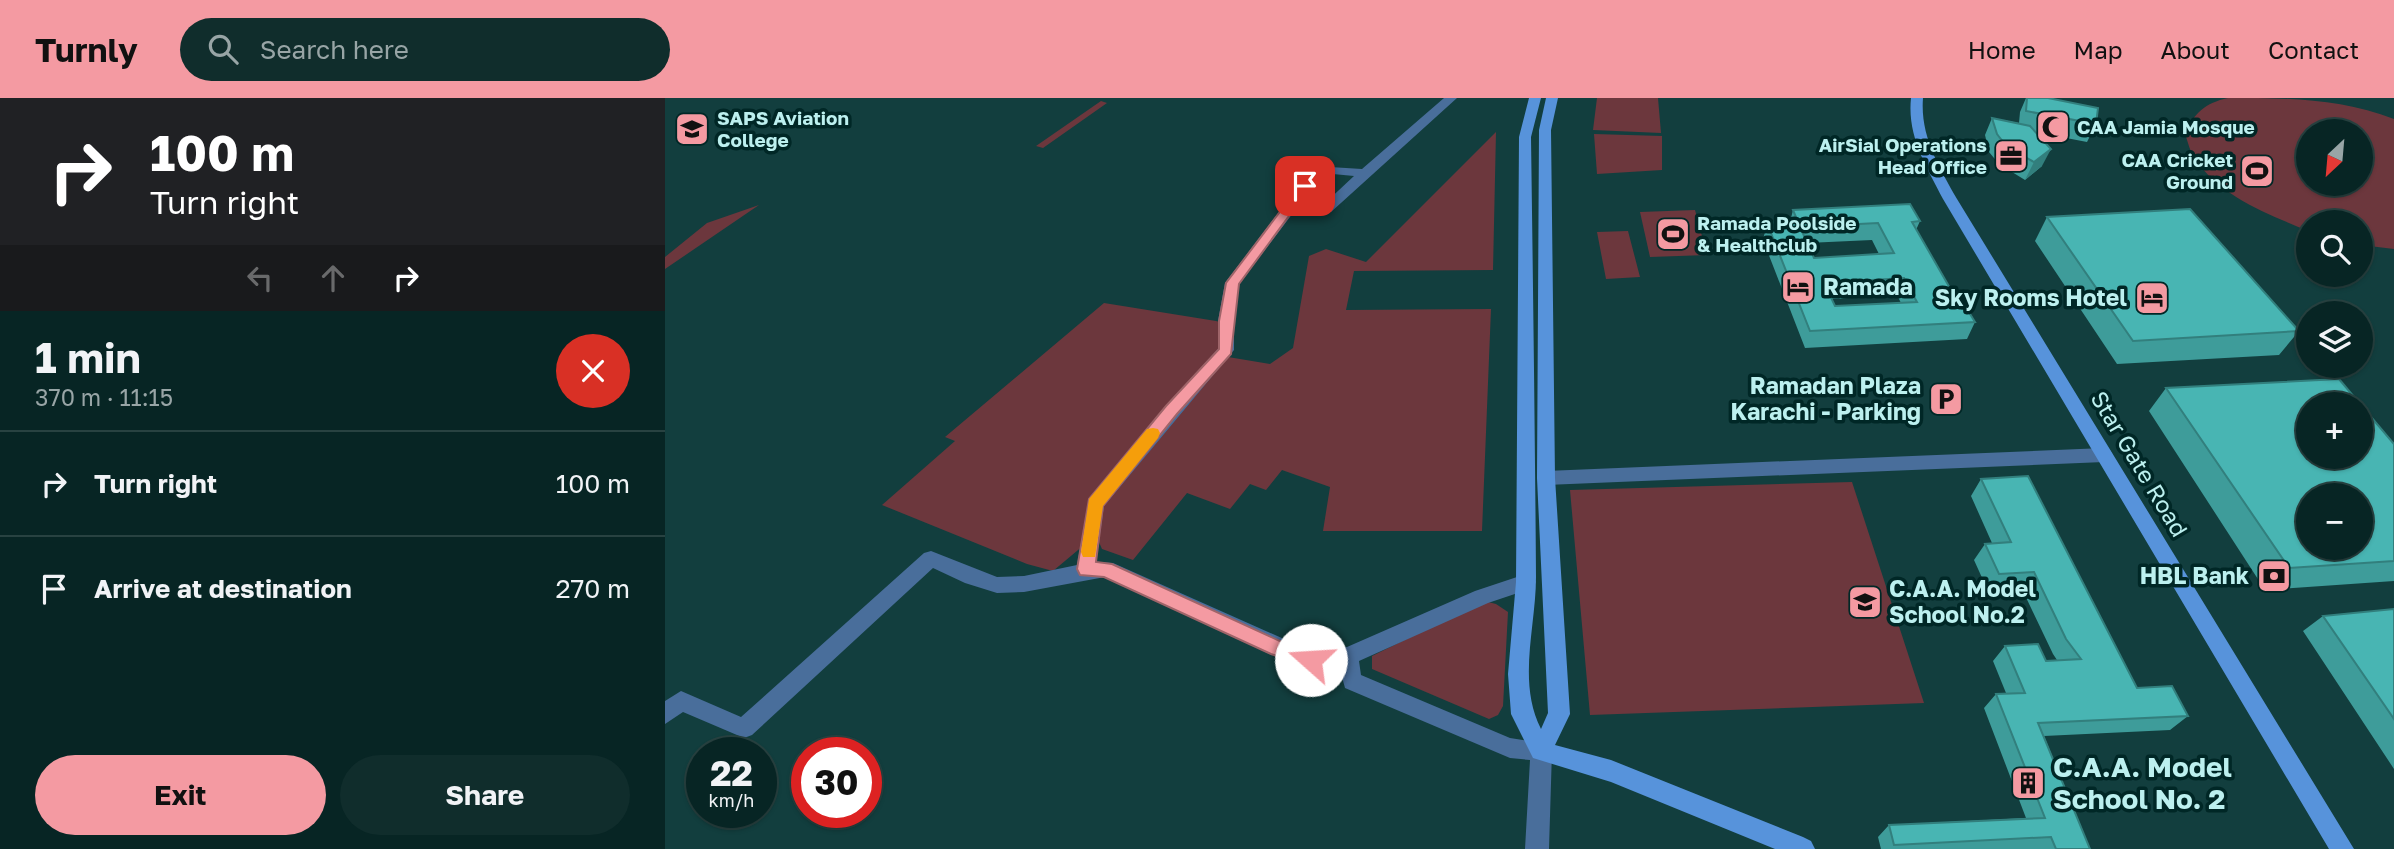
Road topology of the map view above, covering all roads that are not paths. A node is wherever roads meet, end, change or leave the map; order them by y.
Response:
1 (1451, 98) edge
2 (1535, 98) edge
3 (1552, 98) edge
4 (1917, 98) edge
5 (1365, 173) junction
6 (1292, 204) junction
7 (1525, 290) junction
8 (1546, 290) junction
9 (1525, 406) junction
10 (1546, 407) junction
11 (2104, 455) junction
12 (1546, 478) junction
13 (1086, 569) junction
14 (1526, 582) junction
15 (1348, 656) junction
16 (665, 714) edge
17 (1541, 751) junction
18 (1537, 849) edge
19 (1803, 849) edge
20 (2342, 849) edge

1 - 5 street
2 - 7 main road
3 - 8 main road
4 - 11 main road, Star Gate Road
5 - 6 street
5 - 6 street
6 - 13 street
7 - 8 main road
7 - 9 main road
8 - 10 main road
9 - 10 main road
9 - 14 main road
10 - 12 main road
11 - 12 street
11 - 20 main road, Star Gate Road
12 - 17 main road
13 - 15 street
13 - 16 street
14 - 15 street
14 - 17 main road
15 - 17 street
17 - 18 street
17 - 19 main road

